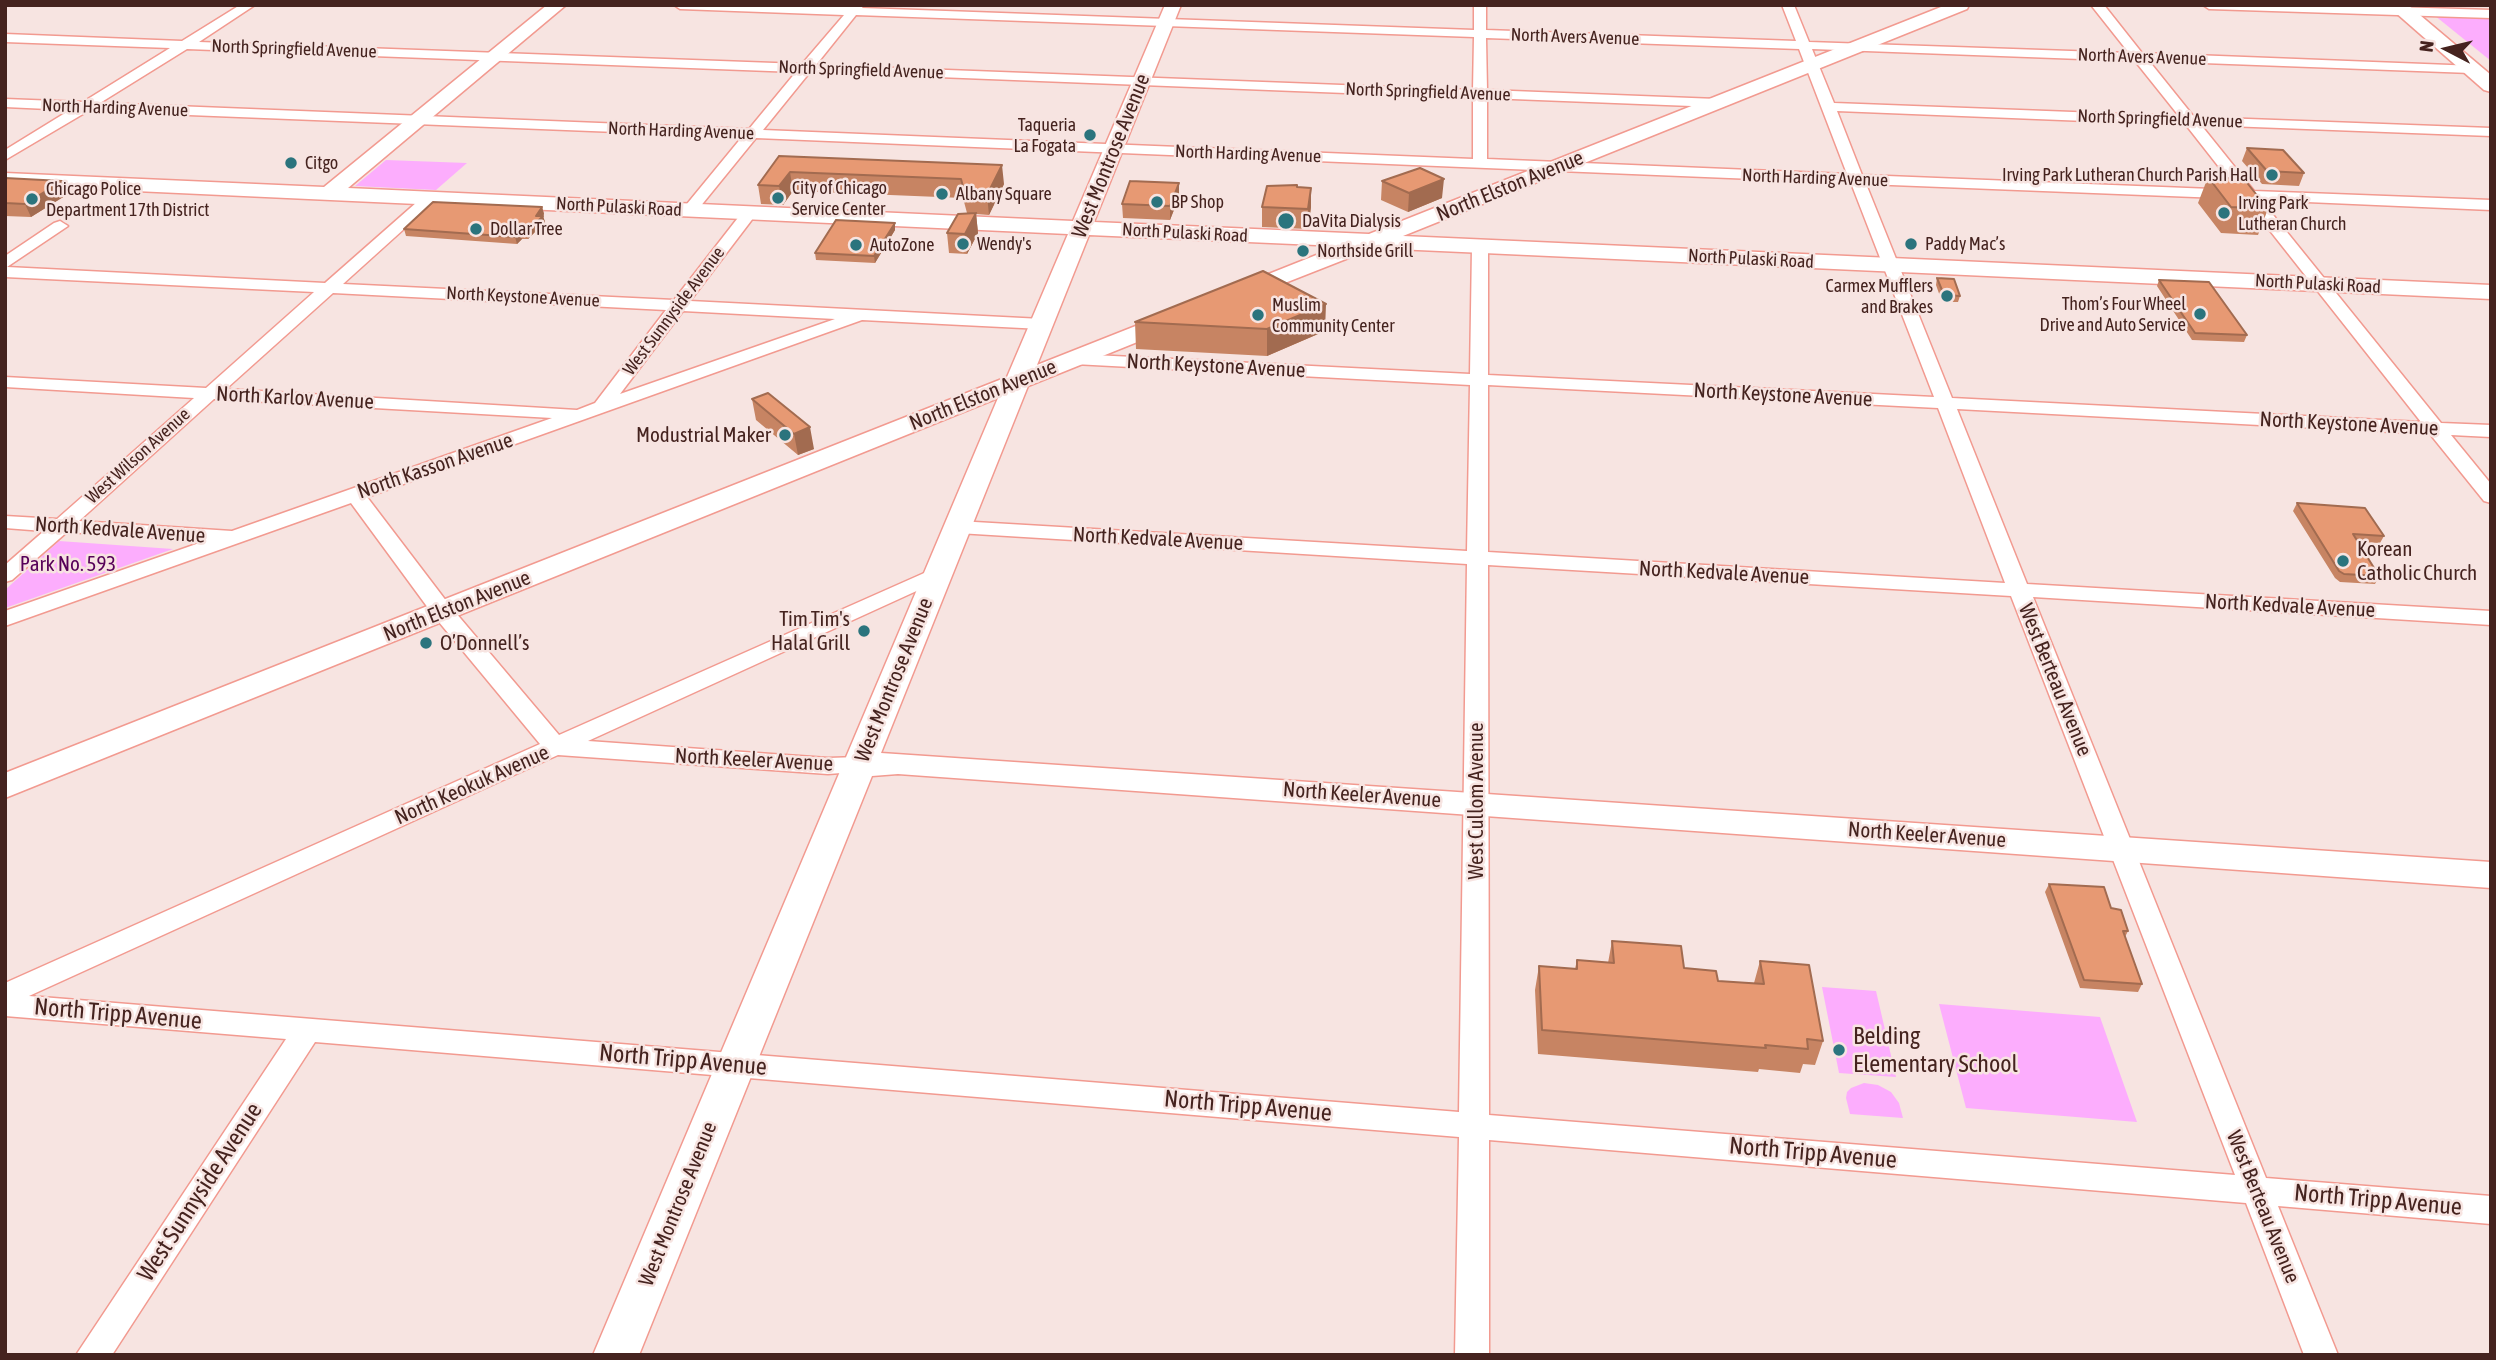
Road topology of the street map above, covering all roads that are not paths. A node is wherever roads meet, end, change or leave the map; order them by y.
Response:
1 (249, 5) edge
2 (558, 5) edge
3 (680, 5) edge
4 (1480, 5) edge
5 (1788, 5) edge
6 (1961, 5) edge
7 (2097, 5) edge
8 (2209, 5) edge
9 (856, 8) edge
10 (2410, 9) edge
11 (1169, 14) edge
12 (2491, 15) edge
13 (1480, 34) junction
14 (5, 38) edge
15 (185, 45) junction
16 (1804, 45) junction
17 (1858, 47) junction
18 (496, 57) junction
19 (2138, 57) junction
20 (1812, 65) junction
21 (806, 68) junction
22 (2484, 68) edge
23 (1142, 81) junction
24 (2491, 86) edge
25 (1480, 94) junction
26 (5, 103) edge
27 (1717, 103) junction
28 (85, 107) junction
29 (1829, 107) junction
30 (419, 120) junction
31 (2190, 121) junction
32 (2491, 132) edge
33 (753, 134) junction
34 (1114, 148) junction
35 (5, 156) edge
36 (1480, 163) junction
37 (1558, 167) junction
38 (5, 179) edge
39 (1857, 180) junction
40 (329, 194) junction
41 (2250, 195) junction
42 (430, 198) junction
43 (2491, 205) edge
44 (690, 210) junction
45 (749, 213) junction
46 (60, 226) dead end
47 (1081, 228) junction
48 (1371, 242) junction
49 (1480, 247) junction
50 (5, 263) edge
51 (1891, 265) junction
52 (5, 272) edge
53 (2322, 284) junction
54 (330, 288) junction
55 (2491, 292) edge
56 (1216, 303) edge
57 (678, 304) junction
58 (1193, 312) edge
59 (865, 314) junction
60 (1042, 324) junction
61 (1074, 359) junction
62 (1479, 380) junction
63 (1018, 381) junction
64 (5, 382) edge
65 (210, 394) junction
66 (1946, 404) junction
67 (592, 412) junction
68 (2436, 429) junction
69 (2491, 431) edge
70 (354, 494) junction
71 (2491, 497) edge
72 (5, 522) edge
73 (61, 526) junction
74 (958, 527) junction
75 (236, 537) junction
76 (1478, 558) junction
77 (938, 574) junction
78 (5, 576) edge
79 (2020, 590) junction
80 (442, 611) junction
81 (2491, 618) edge
82 (5, 619) edge
83 (556, 747) junction
84 (859, 765) junction
85 (5, 786) edge
86 (1476, 803) junction
87 (2122, 849) junction
88 (2491, 875) edge
89 (5, 995) edge
90 (5, 1005) edge
91 (308, 1030) junction
92 (736, 1065) junction
93 (1473, 1124) junction
94 (2256, 1190) junction
95 (2491, 1210) edge
96 (93, 1355) edge
97 (616, 1355) edge
98 (1472, 1355) edge
99 (2321, 1355) edge

1 - 15 street
2 - 18 main road
3 - 9 street, North Avers Avenue
4 - 13 street
5 - 16 street, West Berteau Avenue
6 - 17 main road, North Elston Avenue
7 - 19 street
8 - 10 street
9 - 11 street, North Avers Avenue
9 - 21 street
10 - 12 street
10 - 22 main road
11 - 13 street, North Avers Avenue
11 - 23 main road, West Montrose Avenue
13 - 16 street, North Avers Avenue
13 - 25 street
14 - 15 street, North Springfield Avenue
15 - 18 street, North Springfield Avenue
15 - 28 street
16 - 17 street, North Avers Avenue
16 - 20 street, West Berteau Avenue
17 - 19 street, North Avers Avenue
17 - 20 main road, North Elston Avenue
18 - 21 street, North Springfield Avenue
18 - 30 main road
19 - 22 street, North Avers Avenue
19 - 31 street
20 - 27 main road, North Elston Avenue
20 - 29 street, West Berteau Avenue
21 - 23 street, North Springfield Avenue
21 - 33 street
22 - 24 main road
23 - 25 street, North Springfield Avenue
23 - 34 main road, West Montrose Avenue
25 - 27 street, North Springfield Avenue
25 - 36 street
26 - 28 street, North Harding Avenue
27 - 37 main road, North Elston Avenue
28 - 30 street, North Harding Avenue
28 - 35 street
29 - 31 street, North Springfield Avenue
29 - 39 street, West Berteau Avenue
30 - 33 street, North Harding Avenue
30 - 40 main road
31 - 32 street, North Springfield Avenue
31 - 41 street
33 - 34 street, North Harding Avenue
33 - 44 street
34 - 36 street, North Harding Avenue
34 - 47 main road, West Montrose Avenue
36 - 37 street, North Harding Avenue
37 - 39 street, North Harding Avenue
37 - 48 main road, North Elston Avenue
38 - 40 main road, North Pulaski Road
39 - 41 street, North Harding Avenue
39 - 51 street, West Berteau Avenue
40 - 42 main road, North Pulaski Road
41 - 43 street, North Harding Avenue
41 - 53 street
42 - 44 main road, North Pulaski Road
42 - 54 street, West Wilson Avenue
44 - 45 main road, North Pulaski Road
45 - 47 main road, North Pulaski Road
45 - 57 street, West Sunnyside Avenue
46 - 50 street
47 - 48 main road, North Pulaski Road
47 - 60 main road, West Montrose Avenue
48 - 49 main road, North Pulaski Road
48 - 56 main road, North Elston Avenue
49 - 51 main road, North Pulaski Road
49 - 62 street, West Cullom Avenue
51 - 53 main road, North Pulaski Road
51 - 66 street, West Berteau Avenue
52 - 54 street, North Keystone Avenue
53 - 55 main road, North Pulaski Road
53 - 68 street
54 - 57 street, North Keystone Avenue
54 - 65 street, West Wilson Avenue
57 - 59 street, North Keystone Avenue
57 - 67 street, West Sunnyside Avenue
58 - 61 main road, North Elston Avenue
59 - 60 street, North Keystone Avenue
59 - 67 street, North Kasson Avenue
60 - 63 main road, West Montrose Avenue
61 - 62 street, North Keystone Avenue
61 - 63 main road, North Elston Avenue
62 - 66 street, North Keystone Avenue
62 - 76 street, West Cullom Avenue
63 - 74 main road, West Montrose Avenue
63 - 80 main road, North Elston Avenue
64 - 65 street, North Karlov Avenue
65 - 67 street, North Karlov Avenue
65 - 73 street, West Wilson Avenue
66 - 68 street, North Keystone Avenue
66 - 79 street, West Berteau Avenue
67 - 70 street, North Kasson Avenue
68 - 69 street, North Keystone Avenue
68 - 71 street
70 - 75 street, North Kasson Avenue
70 - 80 street
72 - 73 street, North Kedvale Avenue
73 - 75 street, North Kedvale Avenue
73 - 78 street, West Wilson Avenue
74 - 76 street, North Kedvale Avenue
74 - 77 main road, West Montrose Avenue
75 - 82 street, North Kasson Avenue
76 - 79 street, North Kedvale Avenue
76 - 86 street, West Cullom Avenue
77 - 83 street, North Keokuk Avenue
77 - 84 main road, West Montrose Avenue
79 - 81 street, North Kedvale Avenue
79 - 87 street, West Berteau Avenue
80 - 83 street
80 - 85 main road, North Elston Avenue
83 - 84 street, North Keeler Avenue
83 - 89 street, North Keokuk Avenue
84 - 86 main road, North Keeler Avenue
84 - 92 main road, West Montrose Avenue
86 - 87 main road, North Keeler Avenue
86 - 93 street, West Cullom Avenue
87 - 88 main road, North Keeler Avenue
87 - 94 street, West Berteau Avenue
90 - 91 street, North Tripp Avenue
91 - 92 street, North Tripp Avenue
91 - 96 street, West Sunnyside Avenue
92 - 93 street, North Tripp Avenue
92 - 97 main road, West Montrose Avenue
93 - 94 street, North Tripp Avenue
93 - 98 street, West Cullom Avenue
94 - 95 street, North Tripp Avenue
94 - 99 street, West Berteau Avenue

